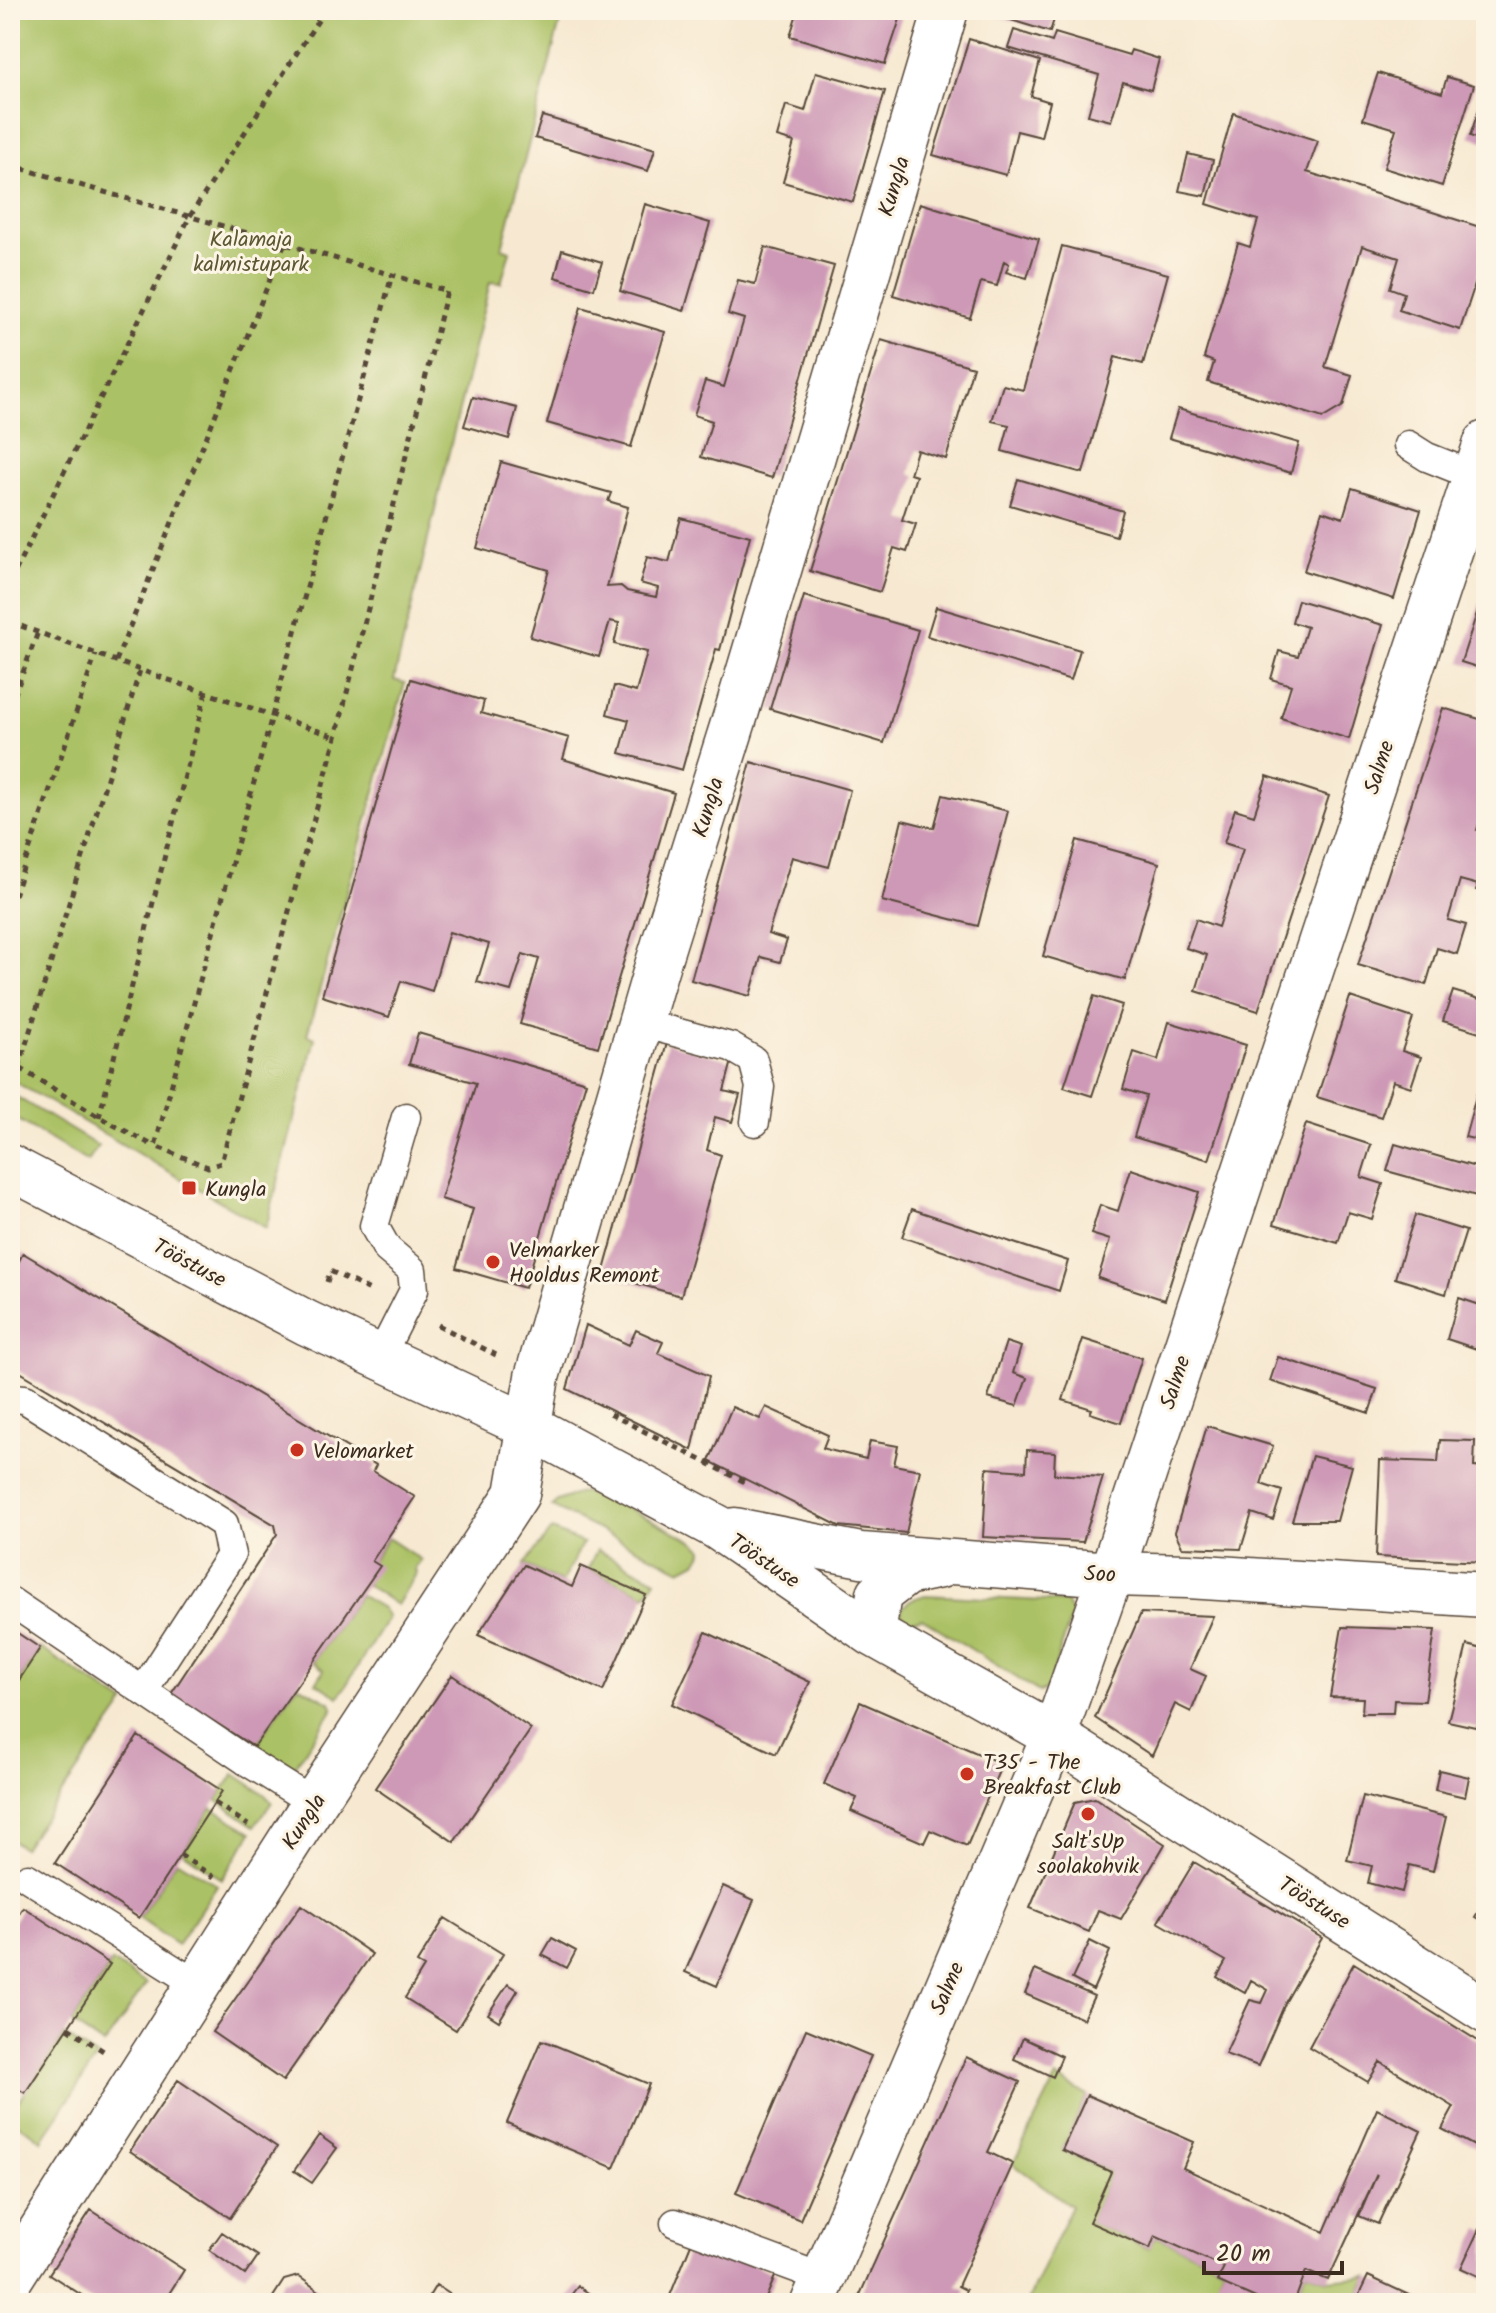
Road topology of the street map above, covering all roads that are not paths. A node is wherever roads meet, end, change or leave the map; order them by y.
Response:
1 (946, 10) edge
2 (1408, 445) dead end
3 (1480, 460) edge
4 (641, 1023) junction
5 (406, 1117) dead end
6 (755, 1122) dead end
7 (10, 1167) edge
8 (380, 1357) junction
9 (10, 1398) edge
10 (530, 1427) junction
11 (717, 1527) junction
12 (954, 1563) junction
13 (1111, 1574) junction
14 (1486, 1595) edge
15 (10, 1601) edge
16 (873, 1634) junction
17 (143, 1691) junction
18 (1054, 1736) junction
19 (314, 1803) junction
20 (28, 1878) dead end
21 (198, 1985) junction
22 (1486, 2011) edge
23 (675, 2223) dead end
24 (10, 2279) edge
25 (818, 2291) edge

1 - 4 street, Kungla
2 - 3 lane
3 - 13 street, Salme
4 - 6 lane
4 - 10 street, Kungla
5 - 8 lane
7 - 8 street, Tööstuse
8 - 10 street, Tööstuse
9 - 17 lane
10 - 11 street, Tööstuse
10 - 19 street, Kungla
11 - 12 street, Soo
11 - 16 street, Tööstuse
12 - 13 street, Soo
12 - 16 street
13 - 14 street, Soo
13 - 18 street, Salme
15 - 17 lane
16 - 18 street, Tööstuse
17 - 19 lane
18 - 22 street, Tööstuse
18 - 25 street, Salme
19 - 21 street, Kungla
20 - 21 lane
21 - 24 street, Kungla
23 - 25 lane

